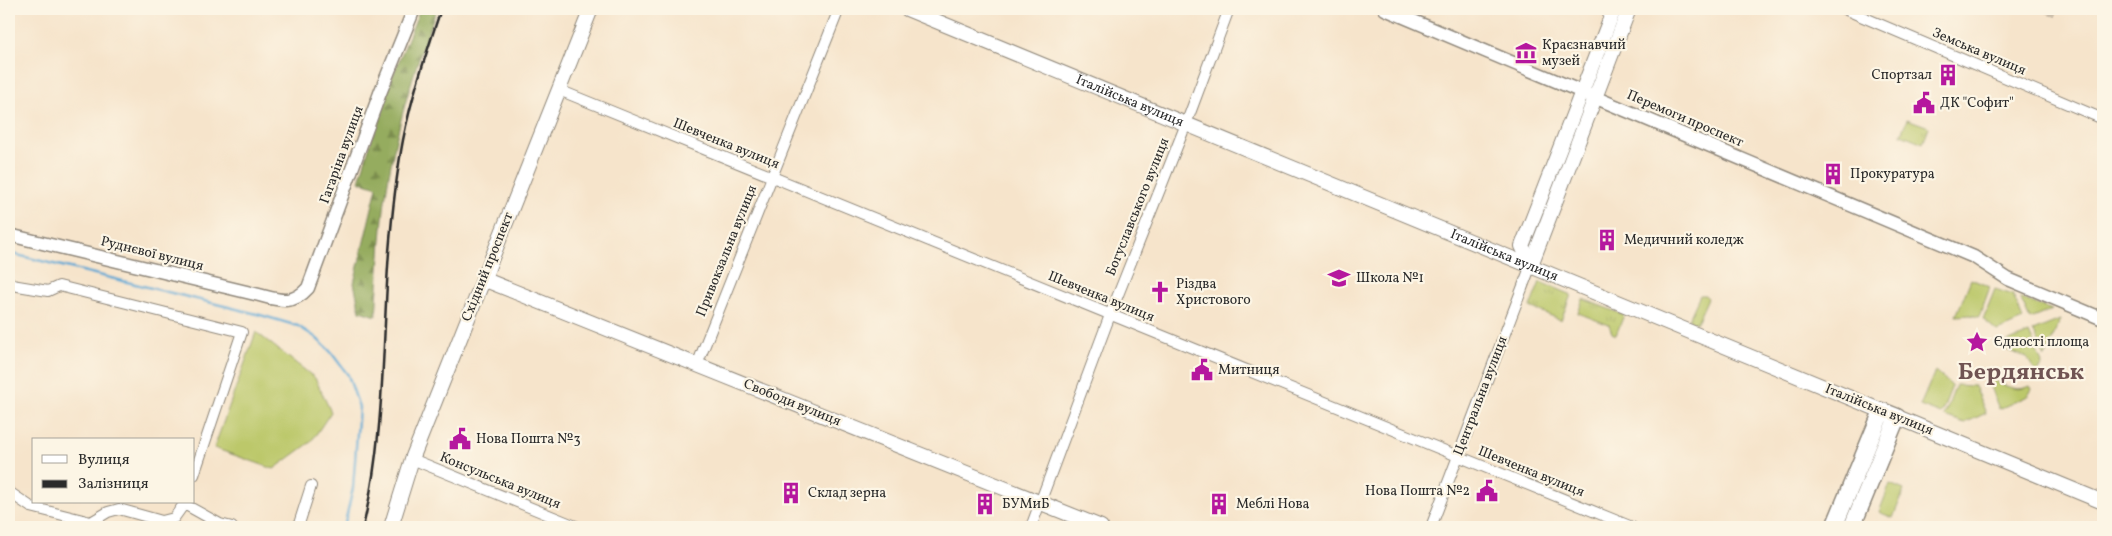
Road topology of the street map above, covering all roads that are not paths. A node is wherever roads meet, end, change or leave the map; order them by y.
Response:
1 (414, 9) edge
2 (591, 9) edge
3 (839, 9) edge
4 (907, 9) edge
5 (1229, 9) edge
6 (1384, 9) edge
7 (1614, 9) edge
8 (1629, 9) edge
9 (1844, 9) edge
10 (559, 90) junction
11 (1588, 95) junction
12 (2103, 119) edge
13 (1186, 124) junction
14 (771, 177) junction
15 (9, 238) edge
16 (1531, 265) junction
17 (483, 279) junction
18 (9, 281) edge
19 (288, 301) joint
20 (1110, 315) junction
21 (2103, 319) edge
22 (697, 365) junction
23 (1889, 414) junction
24 (1458, 457) junction
25 (412, 459) junction
26 (195, 472) edge
27 (311, 486) dead end
28 (9, 492) edge
29 (2103, 502) edge
30 (1040, 503) junction
31 (183, 504) edge
32 (186, 504) edge
33 (232, 527) edge
34 (298, 527) edge
35 (392, 527) edge
36 (578, 527) edge
37 (1030, 527) edge
38 (1101, 527) edge
39 (1431, 527) edge
40 (1632, 527) edge
41 (1834, 527) edge
42 (1852, 527) edge

1 - 19 street, Гагаріна вулиця
2 - 10 main road, Східний проспект
3 - 14 street, Привокзальна вулиця
4 - 13 main road, Італійська вулиця
5 - 13 street, Богуславського вулиця
6 - 11 street, Перемоги проспект
7 - 11 main road, Центральна вулиця
8 - 11 main road, Центральна вулиця
9 - 12 street, Земська вулиця
10 - 14 street, Шевченка вулиця
10 - 17 main road, Східний проспект
11 - 16 main road, Центральна вулиця
11 - 21 street, Перемоги проспект
13 - 16 main road, Італійська вулиця
13 - 20 street, Богуславського вулиця
14 - 20 street, Шевченка вулиця
14 - 22 street, Привокзальна вулиця
15 - 19 street, Руднєвої вулиця
16 - 23 main road, Італійська вулиця
16 - 24 street, Центральна вулиця
17 - 22 main road, Свободи вулиця
17 - 25 main road, Східний проспект
18 - 26 street
20 - 24 street, Шевченка вулиця
20 - 30 street, Богуславського вулиця
22 - 30 main road, Свободи вулиця
23 - 29 main road, Італійська вулиця
23 - 41 main road
23 - 42 main road
24 - 39 street, Центральна вулиця
24 - 40 street, Шевченка вулиця
25 - 35 main road, Східний проспект
25 - 36 street, Консульська вулиця
27 - 34 street
28 - 31 street
30 - 37 street, Богуславського вулиця
30 - 38 main road, Свободи вулиця
32 - 33 street

